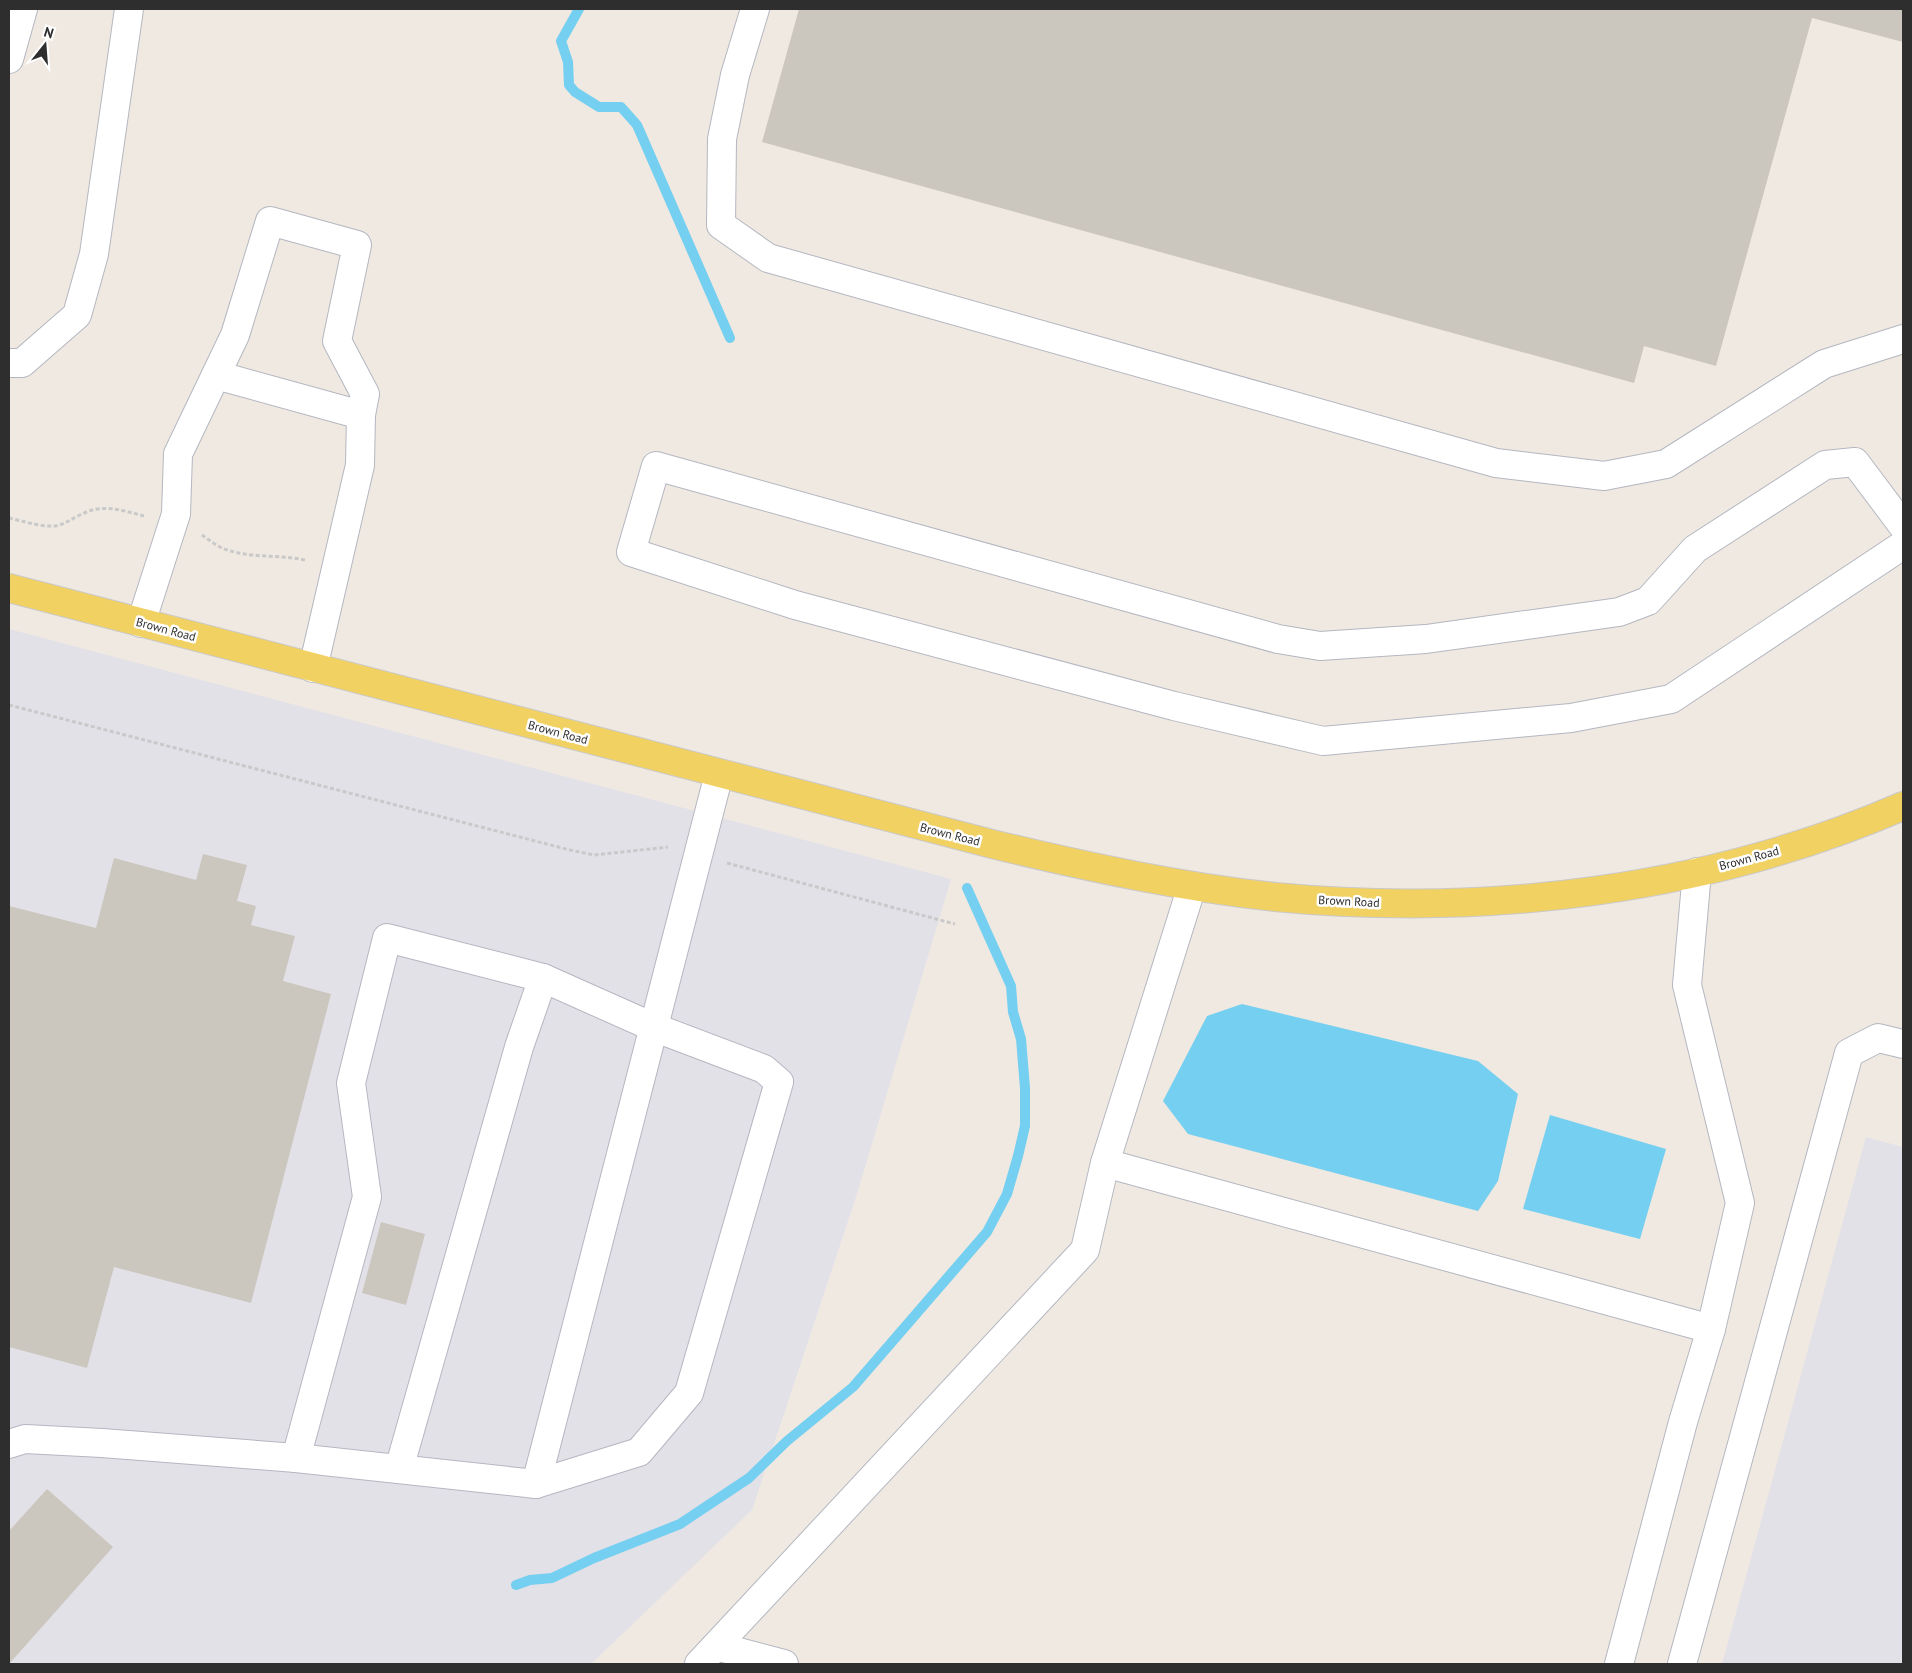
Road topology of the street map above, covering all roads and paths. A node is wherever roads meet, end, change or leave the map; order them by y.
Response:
1 (23, 9) edge
2 (129, 9) edge
3 (754, 9) edge
4 (9, 59) edge
5 (1903, 338) edge
6 (9, 364) edge
7 (216, 375) junction
8 (361, 416) junction
9 (1903, 526) edge
10 (1903, 545) edge
11 (9, 588) edge
12 (141, 623) junction
13 (313, 668) junction
14 (9, 706) edge
15 (719, 774) junction
16 (1903, 806) edge
17 (698, 855) junction
18 (1697, 872) junction
19 (1192, 886) junction
20 (955, 924) dead end
21 (543, 978) junction
22 (653, 1027) junction
23 (1903, 1044) edge
24 (1105, 1163) junction
25 (1711, 1329) junction
26 (9, 1444) edge
27 (296, 1458) junction
28 (398, 1469) junction
29 (536, 1484) junction
30 (708, 1655) edge
31 (784, 1664) edge
32 (1619, 1664) edge
33 (1682, 1664) edge

1 - 4 lane
2 - 6 lane
3 - 5 lane
7 - 8 lane
7 - 8 lane
7 - 12 lane
8 - 13 lane
9 - 10 lane
11 - 12 main road, Brown Road
12 - 13 main road, Brown Road
13 - 15 main road, Brown Road
14 - 17 path
15 - 17 lane
15 - 19 main road, Brown Road
16 - 18 main road, Brown Road
17 - 20 path
17 - 22 lane
18 - 19 main road, Brown Road
18 - 25 lane
19 - 24 lane
21 - 22 lane
21 - 27 lane
21 - 28 lane
22 - 29 lane
22 - 29 lane
23 - 33 lane
24 - 25 lane
24 - 30 lane
25 - 32 lane
26 - 27 lane
27 - 28 lane
28 - 29 lane
30 - 31 lane

